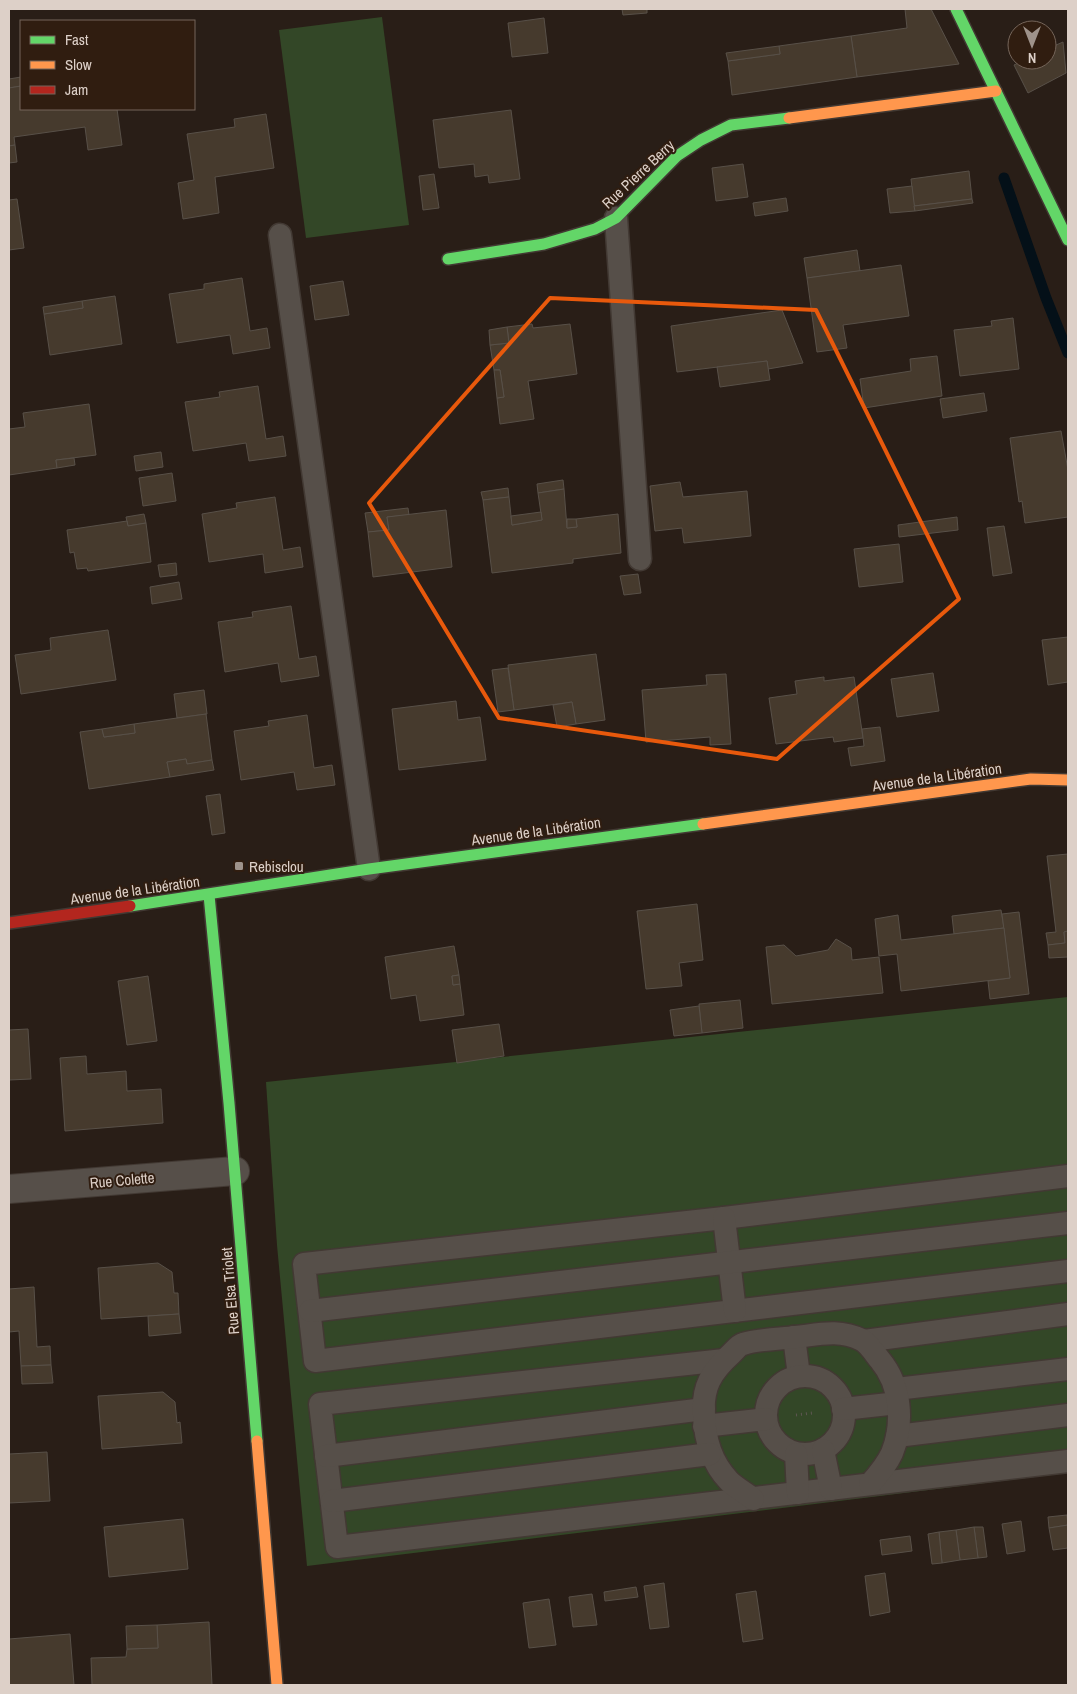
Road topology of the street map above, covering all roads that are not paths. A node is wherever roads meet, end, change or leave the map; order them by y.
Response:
1 (956, 9) edge
2 (996, 91) junction
3 (616, 218) junction
4 (280, 235) dead end
5 (1068, 240) edge
6 (448, 259) dead end
7 (640, 559) dead end
8 (1068, 780) edge
9 (369, 869) junction
10 (209, 895) junction
11 (9, 923) edge
12 (234, 1171) junction
13 (1068, 1176) edge
14 (9, 1190) edge
15 (724, 1218) junction
16 (1068, 1223) edge
17 (729, 1262) junction
18 (1068, 1272) edge
19 (310, 1311) junction
20 (735, 1311) junction
21 (1068, 1314) edge
22 (794, 1337) junction
23 (864, 1341) junction
24 (724, 1360) junction
25 (1068, 1369) edge
26 (799, 1376) junction
27 (897, 1396) junction
28 (843, 1410) junction
29 (1068, 1415) edge
30 (704, 1418) junction
31 (766, 1419) junction
32 (897, 1436) junction
33 (823, 1450) junction
34 (710, 1454) junction
35 (796, 1454) junction
36 (326, 1456) junction
37 (1068, 1461) edge
38 (870, 1484) junction
39 (831, 1489) junction
40 (798, 1493) junction
41 (754, 1499) junction
42 (332, 1501) junction
43 (277, 1685) edge

1 - 2 street
2 - 3 street, Rue Pierre Berry
2 - 5 street
3 - 6 street, Rue Pierre Berry
3 - 7 lane
4 - 9 lane
8 - 9 street, Avenue de la Libération
9 - 10 street, Avenue de la Libération
10 - 11 street, Avenue de la Libération
10 - 12 street, Rue Elsa Triolet
12 - 14 street, Rue Colette
12 - 43 street, Rue Elsa Triolet
13 - 15 lane
15 - 17 lane
15 - 19 lane
16 - 17 lane
17 - 19 lane
17 - 20 lane
18 - 20 lane
19 - 20 lane
21 - 23 lane
22 - 23 lane
22 - 24 lane
22 - 26 lane
23 - 27 lane
24 - 30 lane
24 - 36 lane
25 - 27 lane
26 - 28 lane
26 - 31 lane
27 - 28 lane
27 - 32 lane
28 - 33 lane
29 - 32 lane
30 - 31 lane
30 - 34 lane
30 - 36 lane
31 - 35 lane
32 - 38 lane
33 - 35 lane
33 - 39 lane
34 - 41 lane
34 - 42 lane
35 - 40 lane
36 - 42 lane
37 - 38 lane
38 - 39 lane
39 - 40 lane
40 - 41 lane
41 - 42 lane

